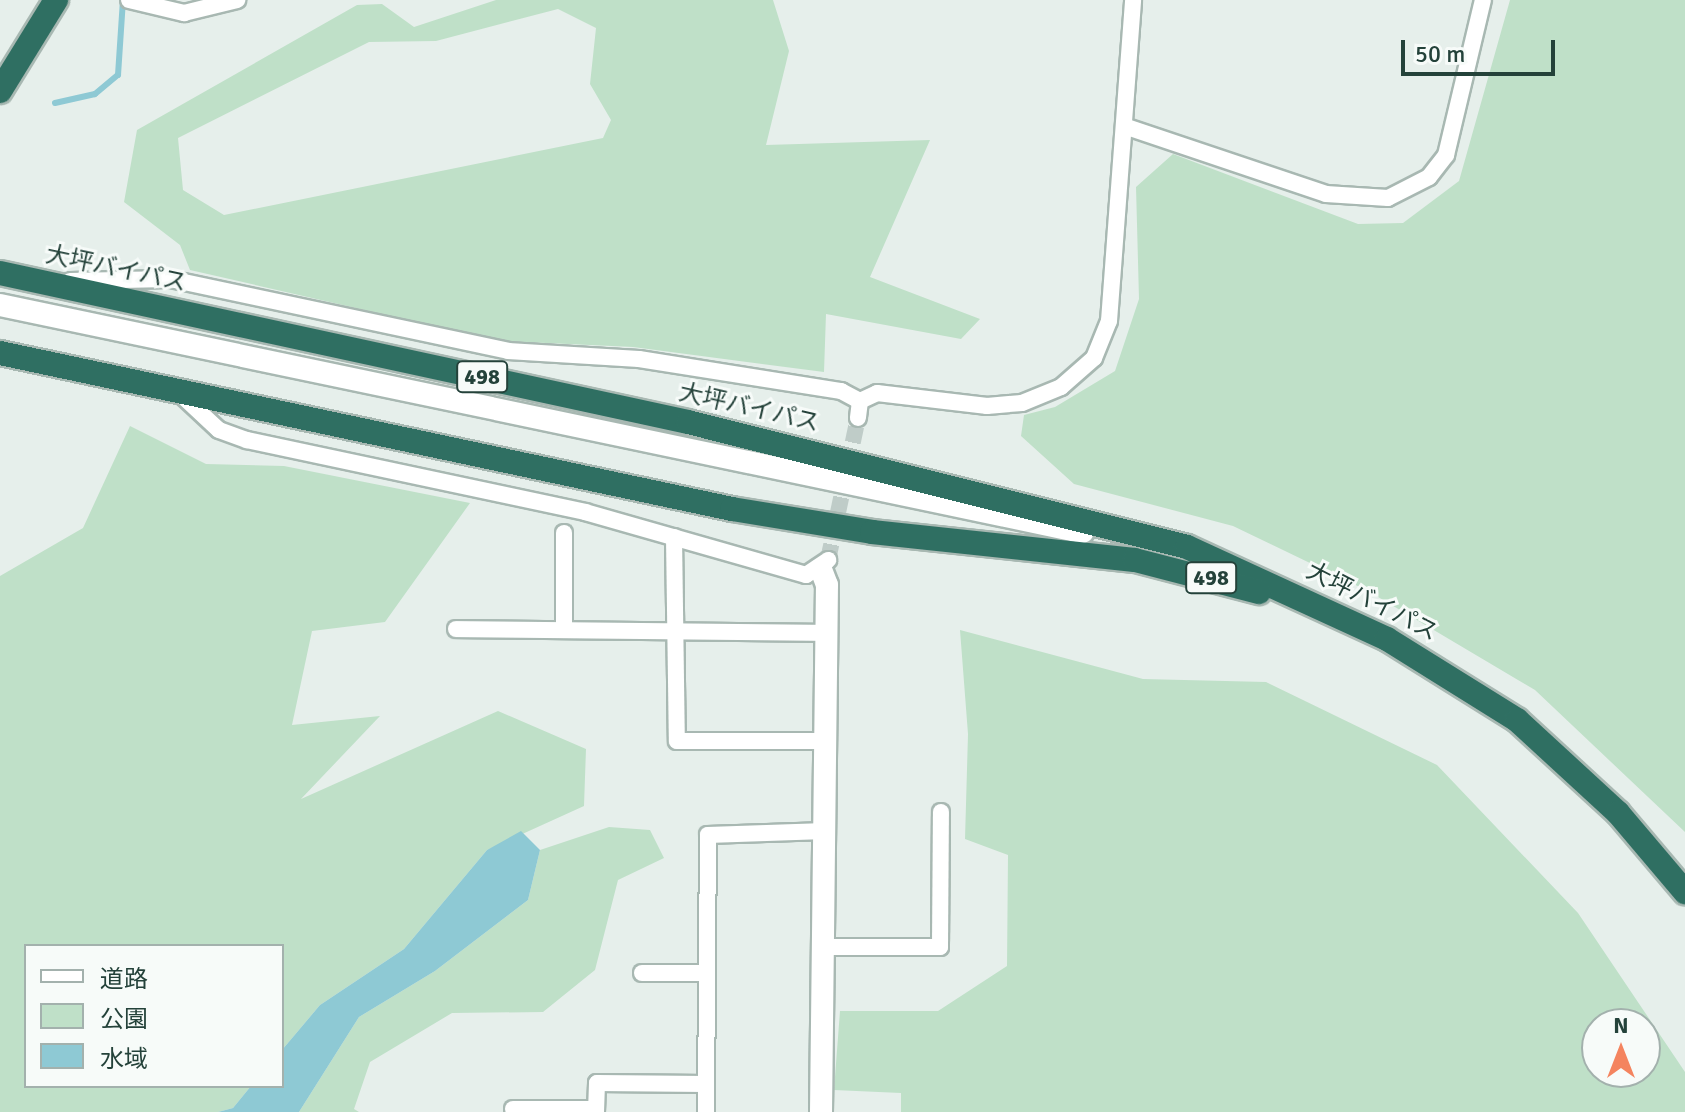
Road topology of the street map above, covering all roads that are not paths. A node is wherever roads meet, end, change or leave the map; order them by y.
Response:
1 (56, 0) edge
2 (237, 0) edge
3 (1133, 0) edge
4 (1483, 0) edge
5 (131, 1) edge
6 (0, 91) edge
7 (1124, 126) junction
8 (0, 273) edge
9 (40, 282) junction
10 (0, 305) edge
11 (0, 353) edge
12 (176, 390) junction
13 (564, 533) dead end
14 (674, 537) junction
15 (825, 564) joint
16 (1324, 608) junction
17 (456, 629) dead end
18 (564, 630) junction
19 (674, 632) junction
20 (827, 633) junction
21 (1459, 680) junction
22 (826, 741) junction
23 (941, 812) dead end
24 (825, 831) junction
25 (1685, 892) edge
26 (824, 947) junction
27 (642, 973) dead end
28 (707, 973) junction
29 (706, 1084) junction
30 (513, 1109) dead end
31 (596, 1110) edge
32 (706, 1112) edge
33 (821, 1112) edge

1 - 6 highway
2 - 5 street
3 - 7 street
4 - 7 street
7 - 9 street
8 - 9 highway, 大坪バイパス / 498
9 - 16 highway, 大坪バイパス / 498
10 - 16 street
11 - 12 highway, 大坪バイパス / 498
12 - 14 street
12 - 21 highway, 大坪バイパス / 498
13 - 18 street
14 - 15 street
14 - 19 street
15 - 20 street
16 - 21 highway, 大坪バイパス / 498
17 - 18 street
18 - 19 street
19 - 20 street
19 - 22 street
20 - 22 street
21 - 25 highway, 大坪バイパス / 498
22 - 24 street
23 - 26 street
24 - 26 street
24 - 28 street
26 - 33 street
27 - 28 street
28 - 29 street
29 - 31 street
29 - 32 street
30 - 31 street

